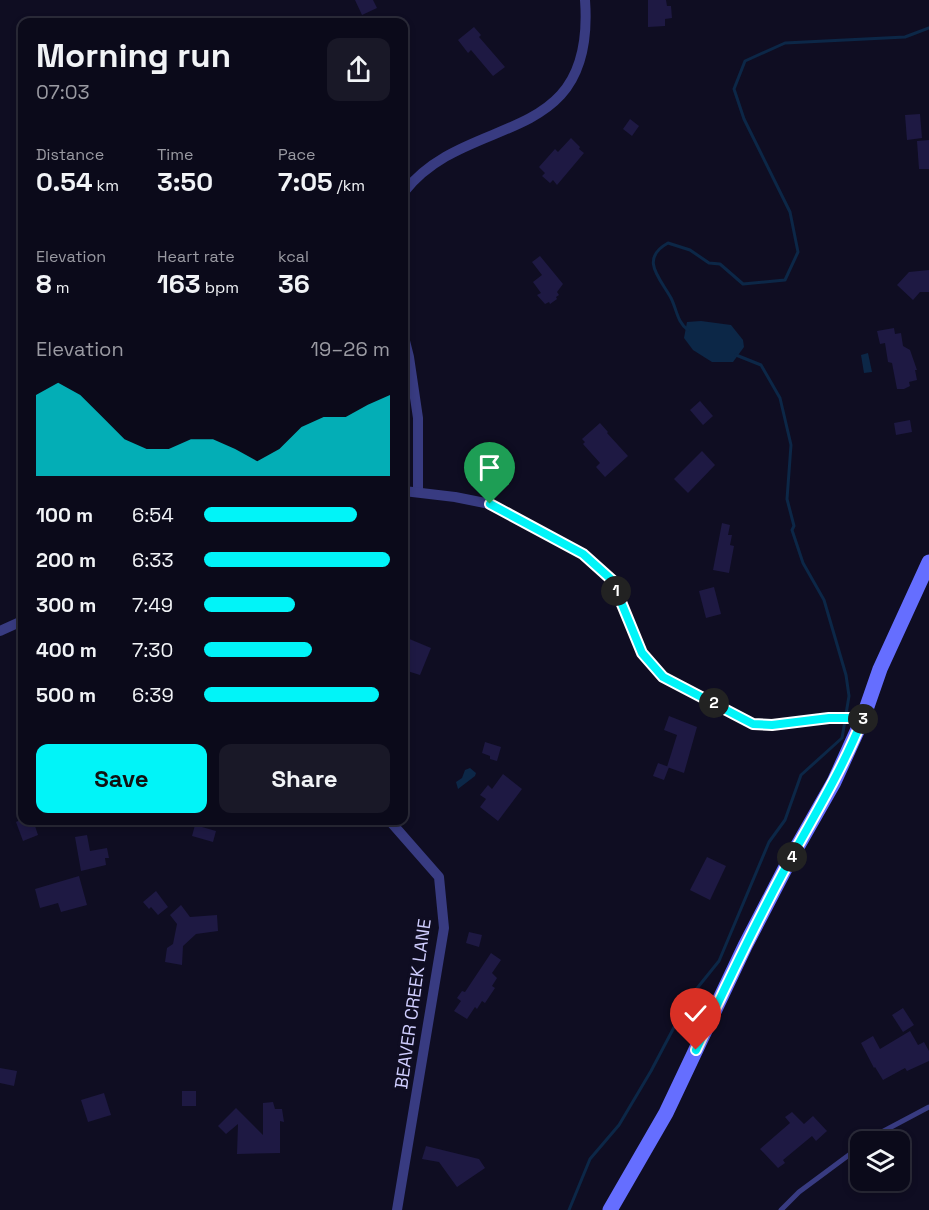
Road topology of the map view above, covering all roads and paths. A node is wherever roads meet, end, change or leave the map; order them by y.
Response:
1 (585, 0) edge
2 (408, 188) edge
3 (408, 353) edge
4 (408, 491) edge
5 (418, 492) junction
6 (929, 562) edge
7 (18, 623) edge
8 (0, 631) edge
9 (863, 718) junction
10 (393, 825) edge
11 (929, 1107) edge
12 (884, 1131) edge
13 (850, 1154) edge
14 (397, 1210) edge
15 (610, 1210) edge
16 (781, 1210) edge

1 - 2 street
3 - 5 street
4 - 5 street
5 - 9 street
6 - 9 main road
7 - 8 street
9 - 15 main road
10 - 14 street, BEAVER CREEK LANE
11 - 12 lane
13 - 16 lane

